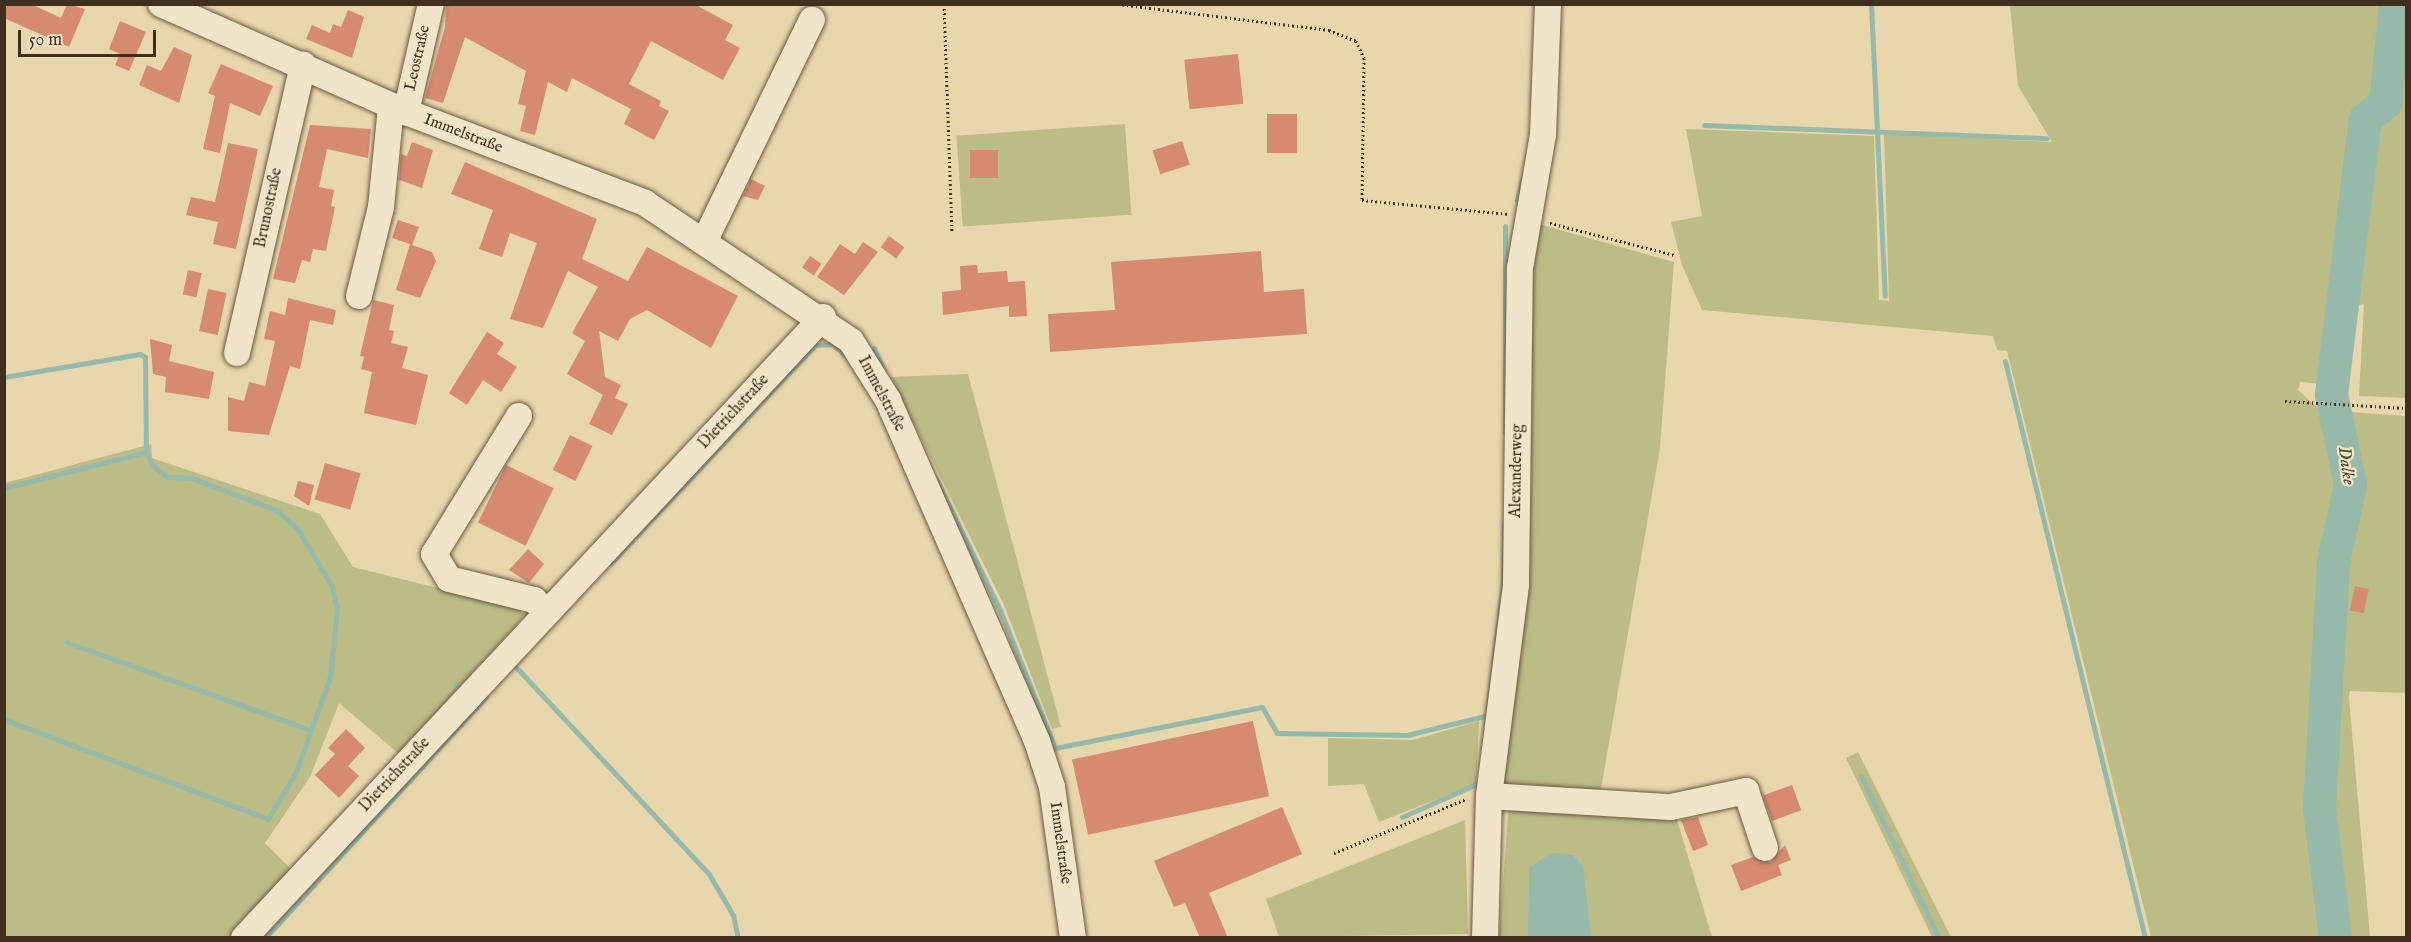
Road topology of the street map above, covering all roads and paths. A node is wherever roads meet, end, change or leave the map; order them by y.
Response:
1 (161, 4) edge
2 (431, 4) edge
3 (944, 4) edge
4 (1118, 4) edge
5 (1548, 4) edge
6 (812, 20) dead end
7 (303, 64) junction
8 (398, 109) junction
9 (1526, 217) junction
10 (952, 233) dead end
11 (705, 242) junction
12 (1675, 255) dead end
13 (359, 296) dead end
14 (823, 317) junction
15 (237, 353) dead end
16 (2285, 401) dead end
17 (2406, 408) edge
18 (519, 416) dead end
19 (547, 612) junction
20 (1489, 796) junction
21 (1765, 848) dead end
22 (1334, 853) dead end
23 (244, 938) edge
24 (1073, 938) edge
25 (1485, 938) edge

1 - 7 street, Immelstraße
2 - 8 street, Leostraße
3 - 10 path
4 - 9 path
5 - 9 street, Alexanderweg
6 - 11 street
7 - 8 street, Immelstraße
7 - 15 street, Brunostraße
8 - 11 street, Immelstraße
8 - 13 street
9 - 12 path
9 - 20 street, Alexanderweg
11 - 14 street, Immelstraße
14 - 19 street, Dietrichstraße
14 - 24 street, Immelstraße
16 - 17 path
18 - 19 street
19 - 23 street, Dietrichstraße
20 - 21 street
20 - 22 path
20 - 25 street, Alexanderweg

